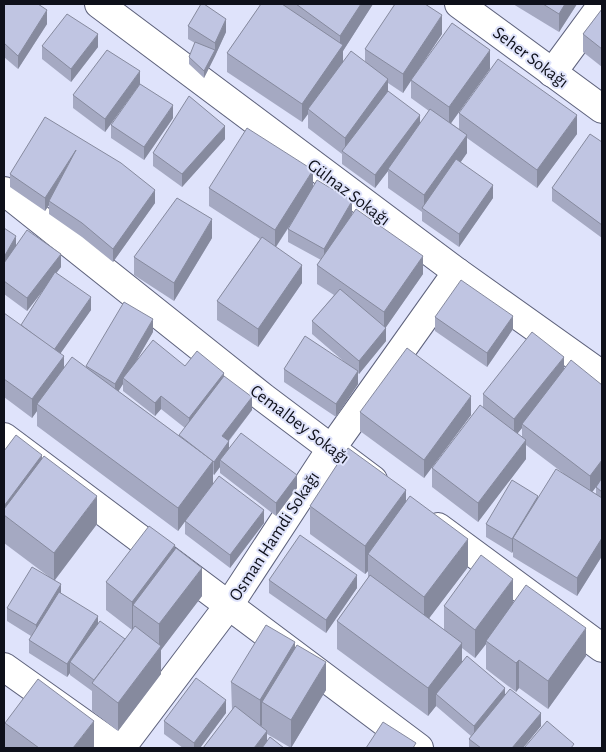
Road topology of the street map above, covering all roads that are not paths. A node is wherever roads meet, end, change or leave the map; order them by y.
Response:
1 (99, 4) edge
2 (459, 4) edge
3 (602, 4) edge
4 (552, 73) junction
5 (602, 110) edge
6 (4, 191) edge
7 (457, 272) junction
8 (602, 375) edge
9 (4, 437) edge
10 (331, 449) junction
11 (395, 496) edge
12 (419, 513) edge
13 (229, 605) junction
14 (602, 648) edge
15 (4, 667) edge
16 (120, 748) edge
17 (419, 748) edge

1 - 7 street, Gülnaz Sokağı
2 - 4 street, Seher Sokağı
3 - 4 street
4 - 5 street, Seher Sokağı
6 - 10 street, Cemalbey Sokağı
7 - 8 street, Gülnaz Sokağı
7 - 10 street, Osman Hamdi Sokağı
9 - 13 street
10 - 11 street, Cemalbey Sokağı
10 - 13 street, Osman Hamdi Sokağı
12 - 14 street
13 - 16 street, Osman Hamdi Sokağı
13 - 17 street
15 - 16 street

